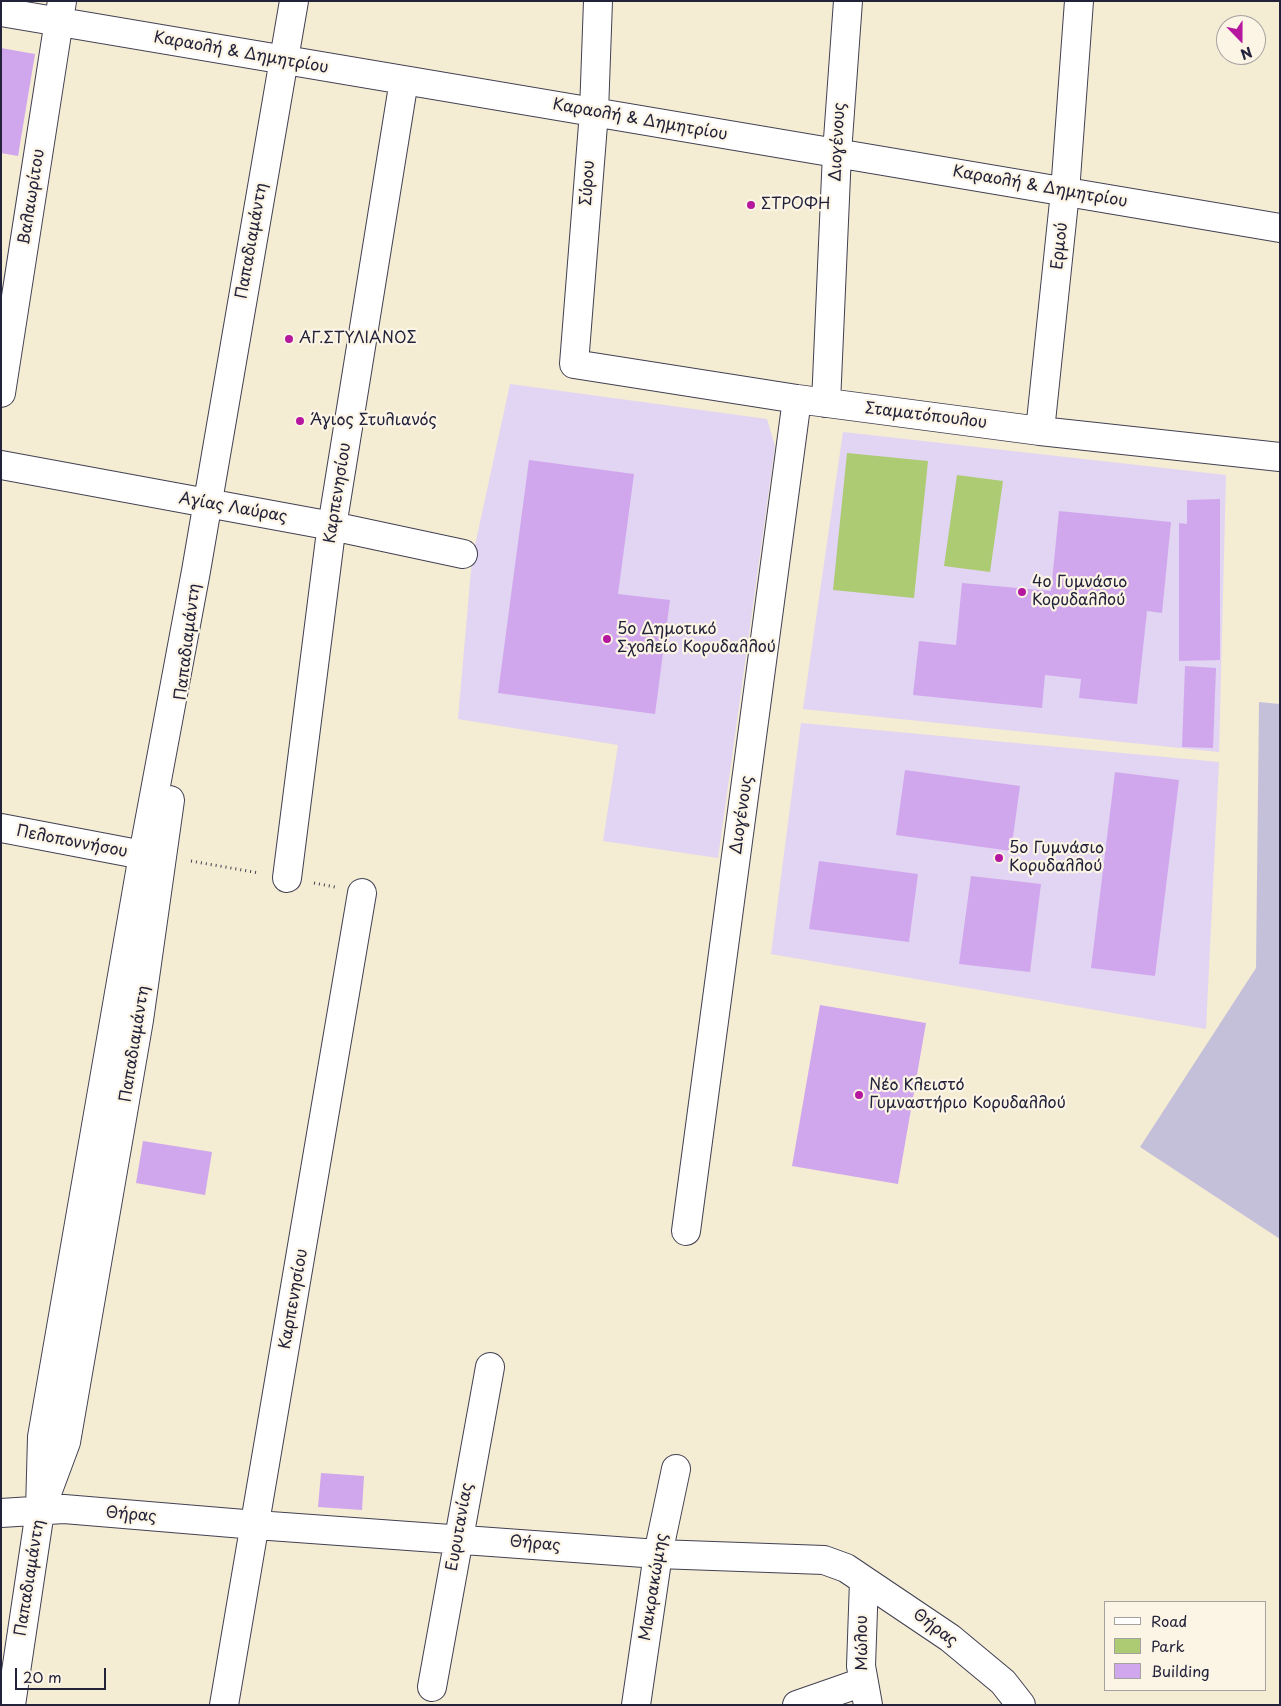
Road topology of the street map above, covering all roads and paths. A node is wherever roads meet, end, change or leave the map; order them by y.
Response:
1 (294, 1) edge
2 (598, 1) edge
3 (848, 1) edge
4 (1079, 1) edge
5 (1, 12) edge
6 (61, 12) edge
7 (284, 60) junction
8 (404, 80) junction
9 (594, 112) junction
10 (837, 153) junction
11 (1065, 192) junction
12 (1280, 228) edge
13 (574, 364) joint
14 (1, 393) edge
15 (797, 399) junction
16 (826, 403) junction
17 (1040, 431) junction
18 (1280, 457) edge
19 (1, 465) edge
20 (206, 503) junction
21 (332, 526) junction
22 (463, 554) dead end
23 (196, 570) junction
24 (1, 828) edge
25 (142, 856) junction
26 (287, 878) dead end
27 (362, 893) dead end
28 (686, 1230) dead end
29 (490, 1367) dead end
30 (676, 1469) dead end
31 (40, 1510) junction
32 (1, 1513) edge
33 (256, 1525) junction
34 (458, 1538) junction
35 (658, 1554) junction
36 (864, 1580) junction
37 (432, 1687) dead end
38 (866, 1693) edge
39 (11, 1705) edge
40 (224, 1705) edge
41 (636, 1705) edge
42 (797, 1705) edge
43 (1020, 1705) edge

1 - 7 street, Παπαδιαμάντη
2 - 9 street, Σύρου
3 - 10 street, Διογένους
4 - 11 street, Ερμού
5 - 6 street, Καραολή & Δημητρίου
6 - 7 street, Καραολή & Δημητρίου
6 - 14 street, Βαλαωρίτου
7 - 8 street, Καραολή & Δημητρίου
7 - 20 street, Παπαδιαμάντη
8 - 9 street, Καραολή & Δημητρίου
8 - 21 street, Καρπενησίου
9 - 10 street, Καραολή & Δημητρίου
9 - 13 street, Σύρου
10 - 11 street, Καραολή & Δημητρίου
10 - 16 street, Διογένους
11 - 12 street, Καραολή & Δημητρίου
11 - 17 street, Ερμού
13 - 15 street, Σταματόπουλου
15 - 16 street, Σταματόπουλου
15 - 28 street, Διογένους
16 - 17 street, Σταματόπουλου
17 - 18 street, Σταματόπουλου
19 - 20 street, Αγίας Λαύρας
20 - 21 street, Αγίας Λαύρας
20 - 23 street, Παπαδιαμάντη
21 - 22 street, Αγίας Λαύρας
21 - 26 street, Καρπενησίου
23 - 25 street, Παπαδιαμάντη
23 - 31 street, Παπαδιαμάντη
24 - 25 street, Πελοποννήσου
25 - 31 street, Παπαδιαμάντη
27 - 33 street, Καρπενησίου
29 - 34 street, Ευρυτανίας
30 - 35 street, Μακρακώμης
31 - 32 street, Θήρας
31 - 33 street, Θήρας
31 - 39 street, Παπαδιαμάντη
33 - 34 street, Θήρας
33 - 40 street, Καρπενησίου
34 - 35 street, Θήρας
34 - 37 street, Ευρυτανίας
35 - 36 street, Θήρας
35 - 41 street, Μακρακώμης
36 - 38 street, Μώλου
36 - 43 street, Θήρας
38 - 42 street

